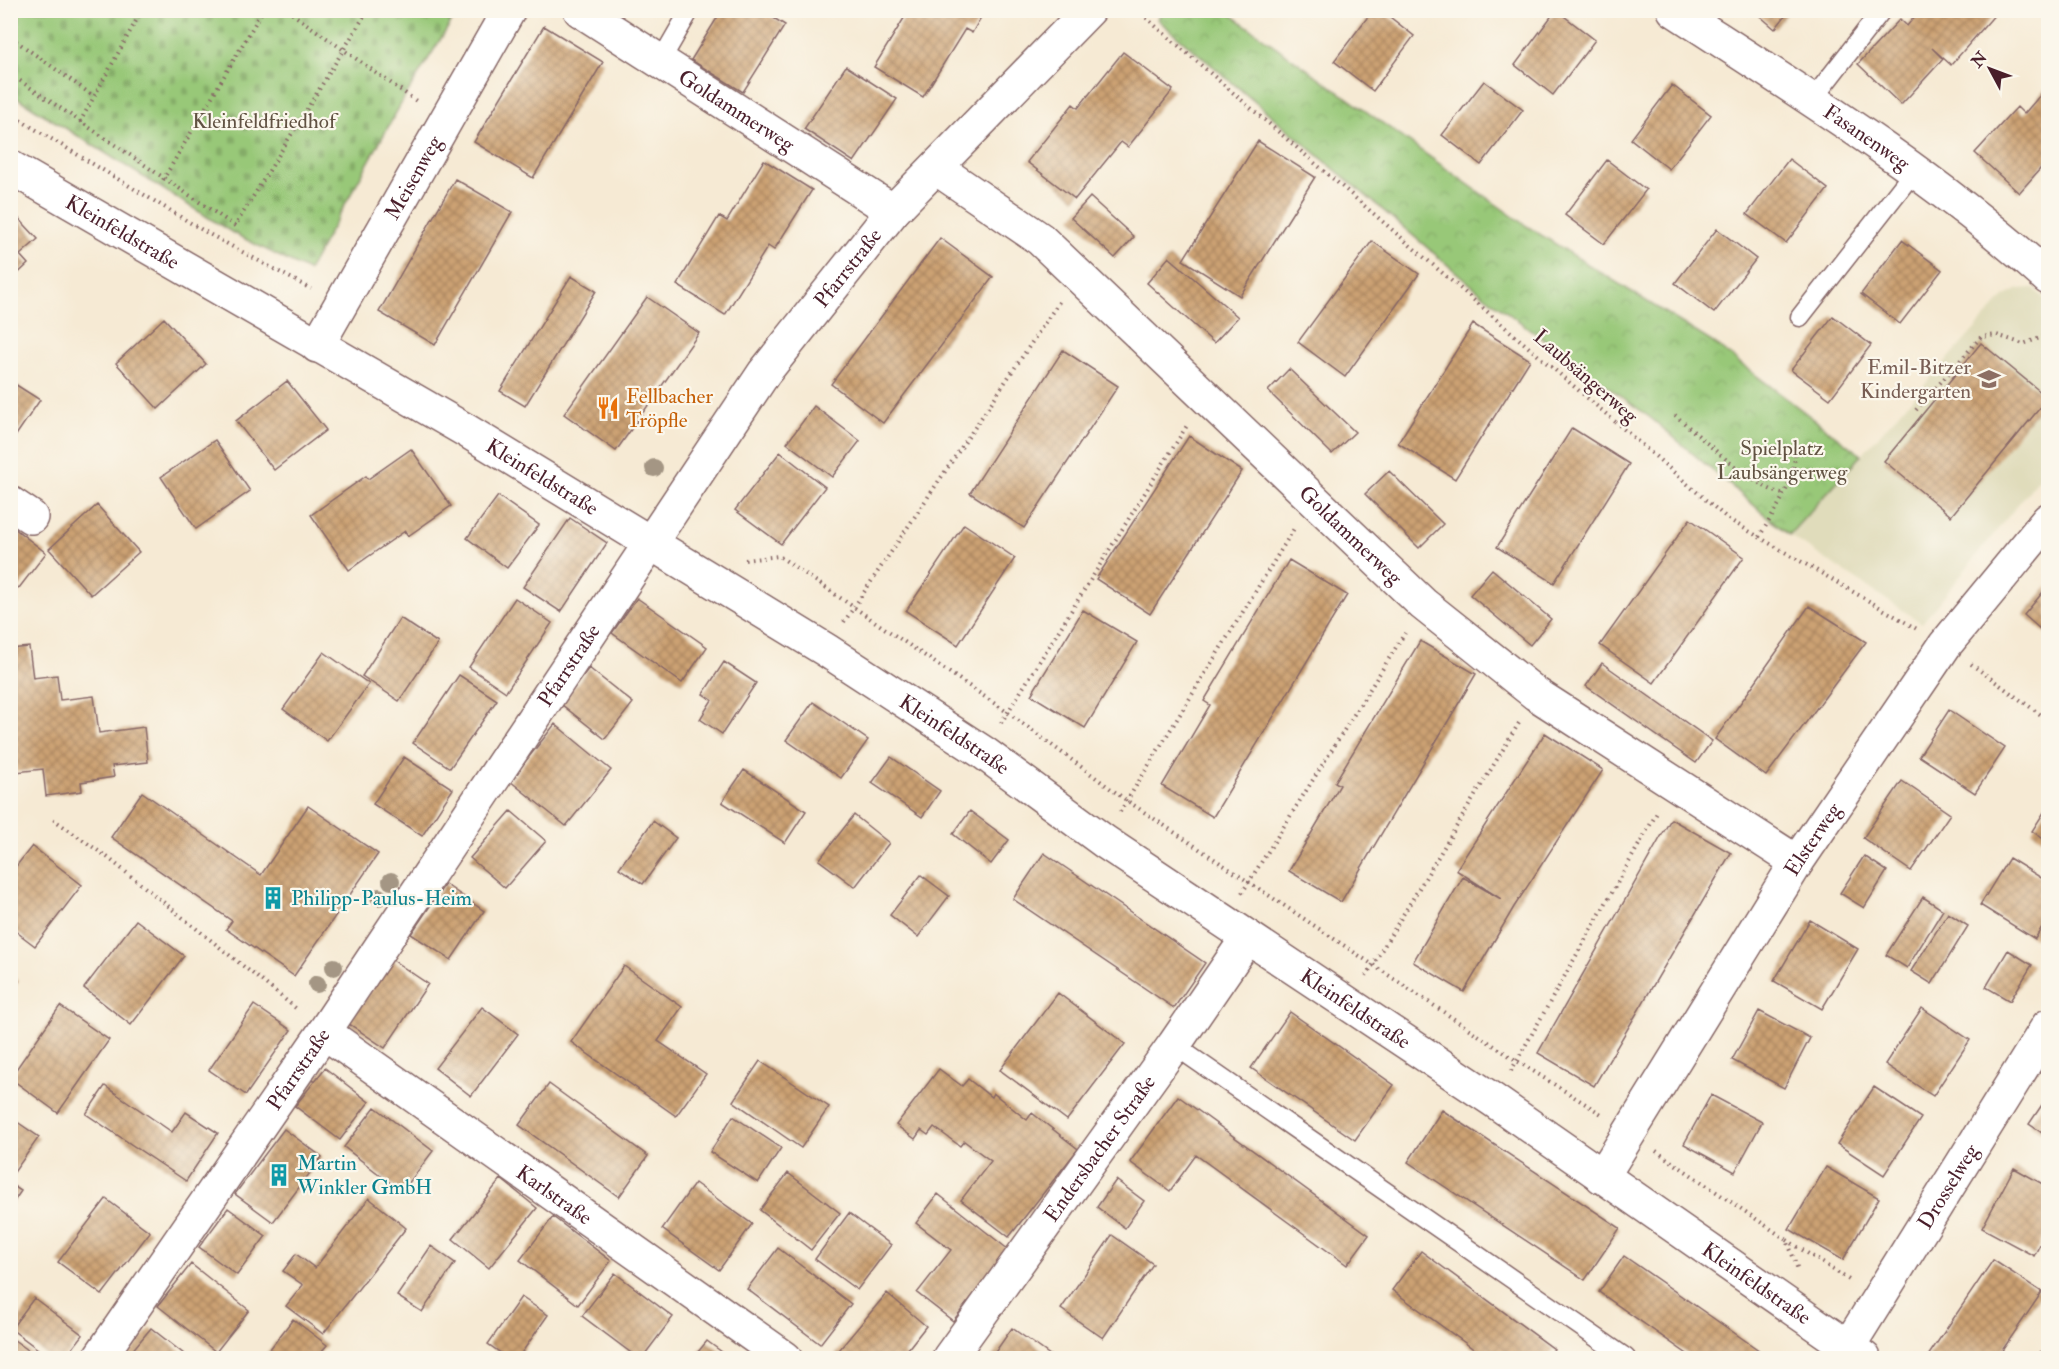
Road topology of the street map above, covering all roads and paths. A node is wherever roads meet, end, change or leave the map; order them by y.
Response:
1 (130, 10) edge
2 (141, 10) edge
3 (262, 10) edge
4 (287, 10) edge
5 (368, 10) edge
6 (509, 10) edge
7 (580, 10) edge
8 (690, 10) edge
9 (1089, 10) edge
10 (1137, 10) edge
11 (1882, 10) edge
12 (1683, 13) edge
13 (138, 16) junction
14 (16, 41) dead end
15 (343, 50) junction
16 (660, 62) junction
17 (10, 74) edge
18 (92, 95) junction
19 (406, 95) dead end
20 (1812, 100) junction
21 (10, 114) edge
22 (80, 122) junction
23 (10, 167) edge
24 (936, 168) junction
25 (1915, 170) junction
26 (163, 180) junction
27 (893, 211) junction
28 (1078, 274) junction
29 (2049, 278) edge
30 (340, 306) junction
31 (1800, 317) dead end
32 (2049, 335) edge
33 (317, 346) junction
34 (1206, 396) junction
35 (1916, 410) dead end
36 (1675, 415) dead end
37 (1794, 439) dead end
38 (1784, 494) junction
39 (1312, 499) junction
40 (2049, 520) edge
41 (1759, 537) junction
42 (653, 542) junction
43 (739, 561) dead end
44 (1423, 604) junction
45 (854, 606) junction
46 (1945, 645) junction
47 (826, 650) junction
48 (1536, 694) junction
49 (1007, 712) junction
50 (2049, 720) edge
51 (984, 753) junction
52 (1675, 782) junction
53 (1126, 800) junction
54 (52, 819) dead end
55 (1105, 842) junction
56 (1797, 862) junction
57 (1250, 881) junction
58 (1236, 928) junction
59 (1374, 964) junction
60 (1346, 1005) junction
61 (2049, 1026) edge
62 (324, 1032) junction
63 (1174, 1045) junction
64 (1517, 1061) junction
65 (1493, 1100) junction
66 (1630, 1131) junction
67 (1602, 1177) junction
68 (1787, 1240) junction
69 (1799, 1272) dead end
70 (1877, 1298) junction
71 (2049, 1341) edge
72 (1856, 1353) edge
73 (99, 1359) edge
74 (785, 1359) edge
75 (949, 1359) edge
76 (1626, 1359) edge
77 (2038, 1359) edge

1 - 13 path
2 - 13 path
3 - 26 path
4 - 15 path
5 - 15 path
6 - 30 street, Meisenweg
7 - 16 street, Goldammerweg
8 - 16 lane
9 - 24 street, Pfarrstraße
10 - 41 path, Laubsängerweg
11 - 20 lane
12 - 20 street, Fasanenweg
13 - 18 path
14 - 18 path
15 - 19 path
15 - 26 path
16 - 27 street, Goldammerweg
17 - 22 path
18 - 22 path
20 - 25 street, Fasanenweg
21 - 30 path
22 - 26 path
23 - 33 street, Kleinfeldstraße
24 - 27 street, Pfarrstraße
24 - 28 street, Goldammerweg
25 - 29 street, Fasanenweg
25 - 31 lane
27 - 42 street, Pfarrstraße
28 - 34 street, Goldammerweg
28 - 45 path
30 - 33 street, Meisenweg
32 - 35 path
33 - 42 street, Kleinfeldstraße
34 - 39 street, Goldammerweg
34 - 49 path
36 - 38 path
37 - 38 path
38 - 41 path
39 - 44 street, Goldammerweg
39 - 53 path
40 - 46 street, Elsterweg
41 - 46 path, Laubsängerweg
42 - 47 street, Kleinfeldstraße
42 - 62 street, Pfarrstraße
43 - 45 path
44 - 48 street, Goldammerweg
44 - 57 path
45 - 47 path
45 - 49 path
46 - 50 path, Laubsängerweg
46 - 56 street, Elsterweg
47 - 51 street, Kleinfeldstraße
48 - 52 street, Goldammerweg
48 - 59 path
49 - 51 path
49 - 53 path
51 - 55 street, Kleinfeldstraße
52 - 56 street, Goldammerweg
52 - 64 path
53 - 55 path
53 - 57 path
54 - 62 path
55 - 58 street, Kleinfeldstraße
56 - 66 street, Elsterweg
57 - 58 path
57 - 59 path
58 - 60 street, Kleinfeldstraße
58 - 63 street, Endersbacher Straße
59 - 60 path
59 - 64 path
60 - 65 street, Kleinfeldstraße
61 - 70 street, Drosselweg
62 - 73 street, Pfarrstraße
62 - 74 street, Karlstraße
63 - 75 street, Endersbacher Straße
63 - 76 lane
64 - 65 path
64 - 66 path
65 - 67 street, Kleinfeldstraße
66 - 67 street, Elsterweg
66 - 68 path
67 - 72 street, Kleinfeldstraße
68 - 69 path
68 - 70 path
70 - 72 street, Drosselweg
71 - 77 path

